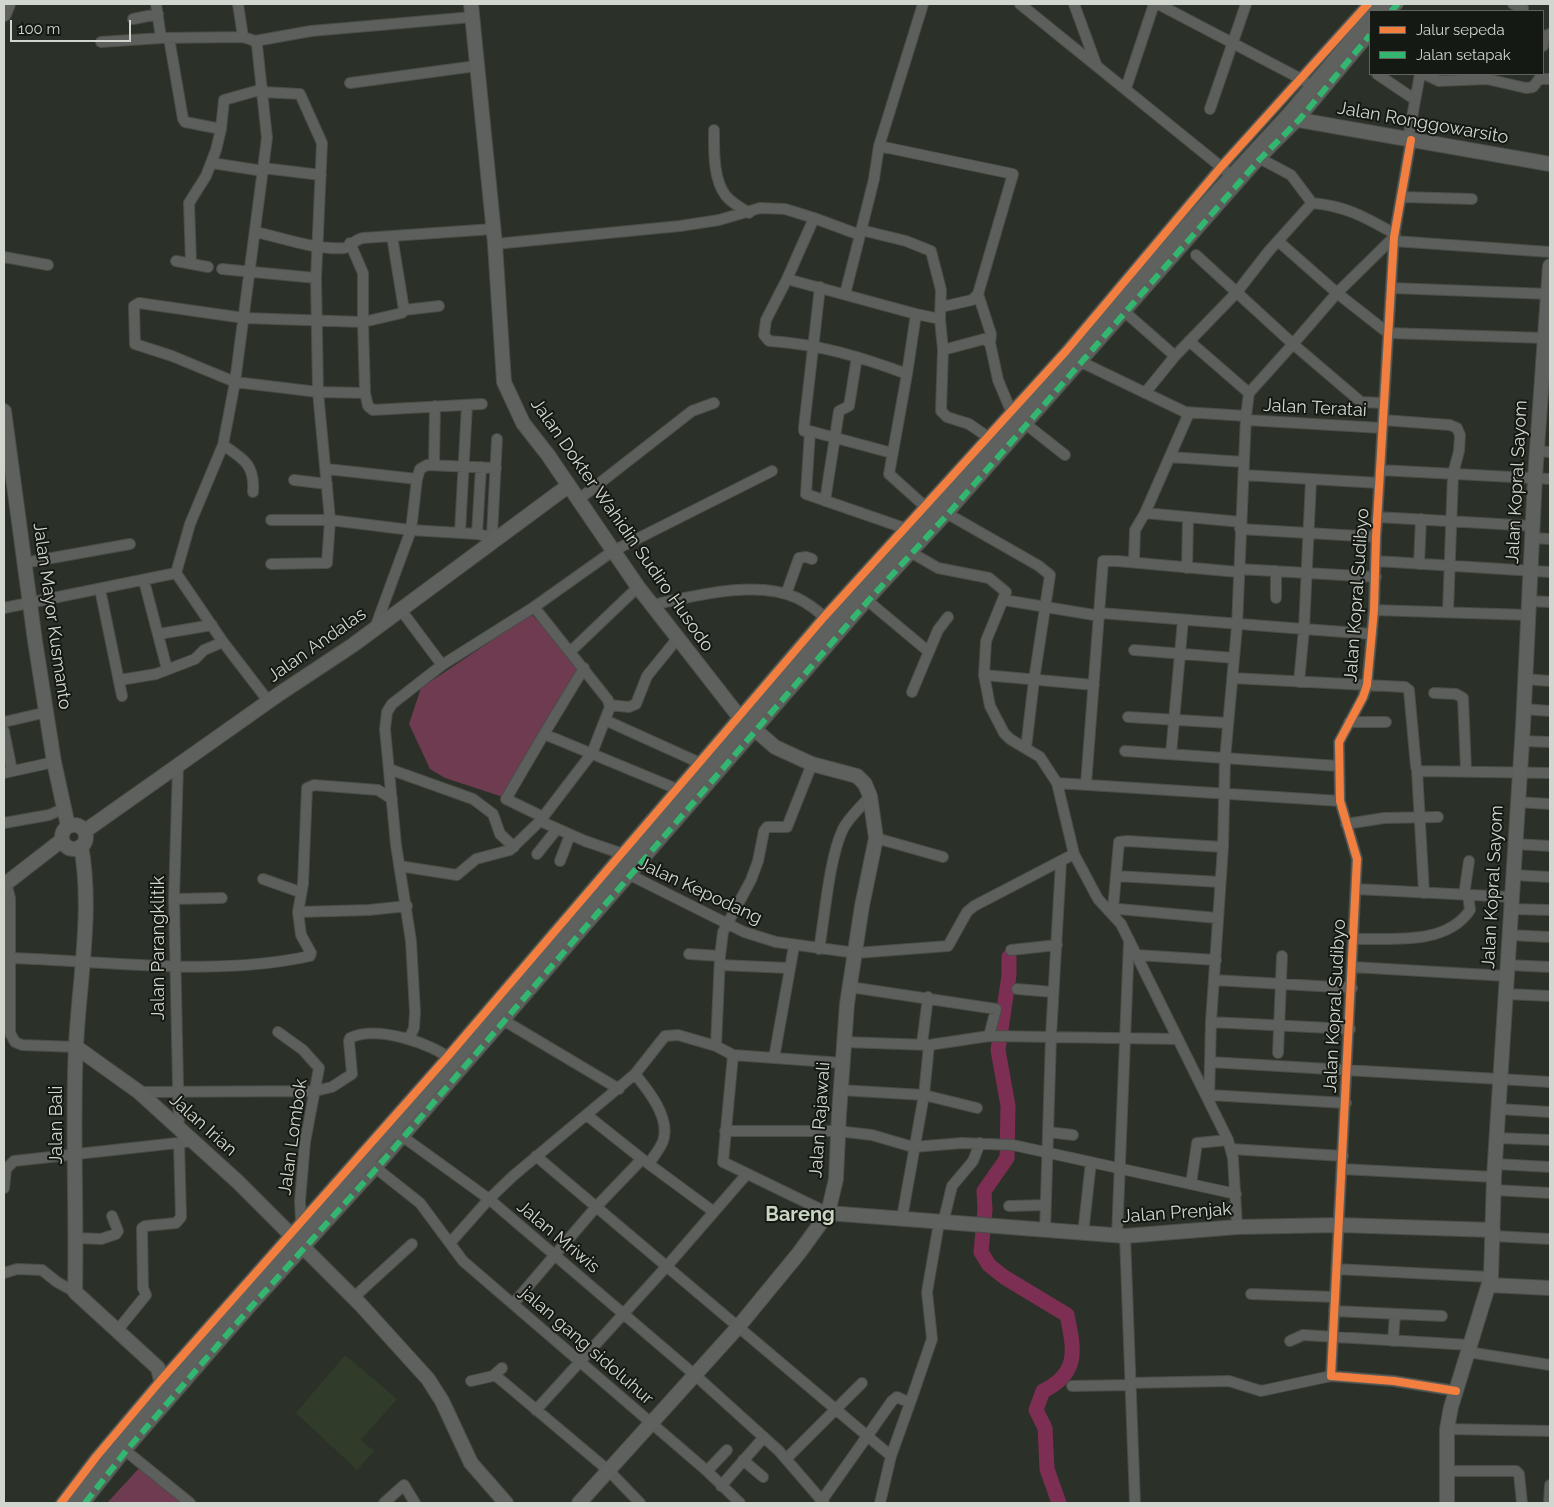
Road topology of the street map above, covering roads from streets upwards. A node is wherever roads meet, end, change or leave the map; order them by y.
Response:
1 (8, 4) edge
2 (238, 4) edge
3 (922, 4) edge
4 (1020, 4) edge
5 (1074, 4) edge
6 (1154, 4) edge
7 (1158, 4) edge
8 (1246, 4) edge
9 (1368, 4) edge
10 (1513, 4) edge
11 (1523, 8) dead end
12 (157, 9) edge
13 (471, 10) edge
14 (4, 14) edge
15 (133, 19) dead end
16 (1369, 28) edge
17 (165, 38) junction
18 (243, 38) junction
19 (255, 41) junction
20 (101, 42) dead end
21 (1233, 42) junction
22 (1096, 64) junction
23 (476, 66) junction
24 (1378, 75) edge
25 (1420, 75) edge
26 (1426, 75) edge
27 (1539, 76) edge
28 (1550, 79) edge
29 (1307, 82) junction
30 (350, 83) dead end
31 (1126, 88) junction
32 (263, 91) junction
33 (1414, 99) junction
34 (1210, 109) dead end
35 (1295, 117) junction
36 (221, 130) junction
37 (714, 130) dead end
38 (1410, 140) junction
39 (879, 146) junction
40 (1256, 156) junction
41 (212, 163) junction
42 (1550, 164) edge
43 (263, 169) junction
44 (1227, 171) junction
45 (321, 175) junction
46 (1403, 197) junction
47 (1472, 199) dead end
48 (1312, 203) junction
49 (749, 213) junction
50 (814, 218) junction
51 (493, 229) junction
52 (256, 232) junction
53 (860, 233) junction
54 (392, 236) junction
55 (1394, 238) junction
56 (1278, 241) junction
57 (350, 243) junction
58 (495, 244) junction
59 (316, 245) junction
60 (1183, 245) junction
61 (1550, 252) edge
62 (4, 257) edge
63 (176, 261) dead end
64 (190, 264) junction
65 (48, 265) dead end
66 (1550, 266) edge
67 (208, 267) dead end
68 (222, 269) dead end
69 (249, 272) junction
70 (316, 278) junction
71 (787, 279) junction
72 (820, 287) junction
73 (1392, 288) junction
74 (1237, 292) junction
75 (1337, 293) junction
76 (845, 294) junction
77 (978, 294) junction
78 (1549, 294) junction
79 (439, 306) dead end
80 (941, 307) junction
81 (404, 310) junction
82 (1126, 313) junction
83 (916, 314) junction
84 (244, 318) junction
85 (940, 319) junction
86 (317, 321) junction
87 (363, 322) junction
88 (1388, 333) junction
89 (1544, 338) junction
90 (1189, 341) junction
91 (812, 344) junction
92 (990, 344) junction
93 (1293, 344) junction
94 (943, 350) junction
95 (1175, 356) junction
96 (857, 357) junction
97 (1073, 357) junction
98 (907, 374) junction
99 (235, 382) junction
100 (318, 392) junction
101 (365, 393) junction
102 (1145, 393) junction
103 (1249, 393) junction
104 (714, 403) dead end
105 (1384, 403) junction
106 (482, 404) dead end
107 (467, 405) junction
108 (435, 406) junction
109 (4, 412) edge
110 (1189, 413) junction
111 (1019, 418) junction
112 (1246, 418) junction
113 (1383, 424) junction
114 (810, 431) junction
115 (834, 437) junction
116 (988, 437) junction
117 (498, 439) dead end
118 (1543, 451) edge
119 (220, 452) junction
120 (892, 452) junction
121 (1065, 456) dead end
122 (1170, 458) junction
123 (1244, 462) junction
124 (434, 465) junction
125 (463, 466) junction
126 (481, 467) junction
127 (496, 468) junction
128 (327, 469) junction
129 (1380, 470) junction
130 (772, 471) dead end
131 (1453, 474) junction
132 (1244, 475) junction
133 (1535, 477) junction
134 (1550, 478) edge
135 (417, 479) junction
136 (294, 480) dead end
137 (1311, 480) junction
138 (1379, 483) junction
139 (327, 484) junction
140 (568, 486) junction
141 (253, 492) dead end
142 (578, 500) junction
143 (825, 501) junction
144 (930, 510) junction
145 (1145, 513) junction
146 (948, 514) junction
147 (1377, 517) junction
148 (1188, 518) junction
149 (1421, 519) junction
150 (272, 520) dead end
151 (330, 520) junction
152 (1451, 521) junction
153 (1241, 526) junction
154 (410, 530) junction
155 (911, 531) junction
156 (460, 532) junction
157 (1309, 532) junction
158 (1533, 532) junction
159 (477, 534) junction
160 (494, 537) junction
161 (1376, 537) junction
162 (1550, 539) edge
163 (130, 544) dead end
164 (614, 552) junction
165 (912, 553) junction
166 (812, 559) dead end
167 (1376, 561) junction
168 (1134, 562) junction
169 (24, 563) junction
170 (271, 564) dead end
171 (1418, 564) junction
172 (1449, 565) junction
173 (1187, 568) junction
174 (1238, 570) junction
175 (1276, 571) junction
176 (1531, 571) junction
177 (877, 572) junction
178 (1308, 572) junction
179 (1550, 572) edge
180 (176, 573) junction
181 (1376, 577) junction
182 (144, 580) junction
183 (638, 587) junction
184 (100, 589) junction
185 (786, 594) junction
186 (1276, 598) dead end
187 (1004, 600) junction
188 (868, 601) junction
189 (1550, 602) edge
190 (30, 604) junction
191 (652, 605) junction
192 (534, 607) junction
193 (4, 608) edge
194 (1046, 608) junction
195 (1529, 608) junction
196 (401, 610) junction
197 (1374, 610) junction
198 (1448, 612) junction
199 (1100, 614) junction
200 (948, 617) dead end
201 (829, 620) junction
202 (1183, 620) junction
203 (212, 625) junction
204 (1237, 626) junction
205 (375, 628) junction
206 (1304, 629) junction
207 (159, 634) junction
208 (1372, 634) junction
209 (677, 639) junction
210 (223, 642) junction
211 (1134, 650) dead end
212 (571, 651) junction
213 (929, 652) junction
214 (1180, 654) junction
215 (1234, 658) junction
216 (442, 666) junction
217 (584, 668) junction
218 (167, 669) junction
219 (984, 675) junction
220 (1232, 678) junction
221 (1526, 679) junction
222 (120, 680) junction
223 (1034, 680) junction
224 (1550, 680) edge
225 (1299, 682) junction
226 (1094, 685) junction
227 (1367, 685) junction
228 (912, 692) dead end
229 (1434, 693) dead end
230 (122, 696) dead end
231 (269, 702) junction
232 (610, 705) junction
233 (1524, 709) junction
234 (1550, 711) edge
235 (46, 712) junction
236 (1128, 717) dead end
237 (606, 720) junction
238 (1174, 720) junction
239 (4, 722) edge
240 (1349, 722) junction
241 (1386, 722) dead end
242 (1228, 723) junction
243 (748, 724) junction
244 (4, 730) edge
245 (544, 734) junction
246 (1522, 741) junction
247 (1550, 742) edge
248 (1026, 748) junction
249 (1125, 752) dead end
250 (592, 753) junction
251 (1171, 754) junction
252 (1225, 759) junction
253 (54, 762) junction
254 (700, 762) junction
255 (812, 764) junction
256 (178, 766) junction
257 (1338, 766) junction
258 (390, 769) junction
259 (1417, 770) junction
260 (1466, 770) junction
261 (1519, 771) junction
262 (8, 772) edge
263 (1550, 773) edge
264 (390, 782) junction
265 (1057, 783) junction
266 (1086, 784) junction
267 (677, 789) junction
268 (378, 790) junction
269 (1224, 793) junction
270 (870, 796) junction
271 (392, 799) junction
272 (1340, 801) junction
273 (1517, 802) junction
274 (1550, 804) edge
275 (64, 809) junction
276 (1420, 817) junction
277 (1438, 817) dead end
278 (541, 819) junction
279 (4, 823) edge
280 (1346, 824) junction
281 (68, 826) junction
282 (557, 829) junction
283 (84, 831) junction
284 (570, 835) junction
285 (876, 838) junction
286 (62, 840) junction
287 (1514, 844) junction
288 (81, 846) junction
289 (1550, 846) edge
290 (514, 847) junction
291 (1223, 847) junction
292 (620, 853) junction
293 (537, 854) dead end
294 (1074, 854) junction
295 (943, 857) dead end
296 (560, 862) dead end
297 (1061, 862) junction
298 (1469, 862) dead end
299 (399, 866) junction
300 (625, 873) junction
301 (1512, 875) junction
302 (1116, 876) junction
303 (1550, 877) edge
304 (263, 879) dead end
305 (1220, 882) junction
306 (5, 884) edge
307 (1356, 889) junction
308 (300, 892) junction
309 (1424, 893) junction
310 (1466, 895) junction
311 (222, 898) dead end
312 (174, 899) junction
313 (1511, 903) junction
314 (407, 906) junction
315 (1110, 909) junction
316 (1550, 910) edge
317 (298, 912) junction
318 (1217, 918) junction
319 (726, 924) junction
320 (1509, 935) junction
321 (1550, 937) edge
322 (1354, 939) junction
323 (1129, 942) junction
324 (1057, 945) junction
325 (794, 946) junction
326 (819, 949) junction
327 (1011, 950) dead end
328 (856, 953) junction
329 (689, 954) dead end
330 (1137, 955) junction
331 (1282, 956) dead end
332 (11, 958) junction
333 (83, 960) junction
334 (1216, 960) junction
335 (720, 961) junction
336 (175, 966) junction
337 (1353, 967) junction
338 (1550, 967) edge
339 (789, 968) junction
340 (1507, 970) junction
341 (1214, 980) junction
342 (1280, 985) junction
343 (850, 987) junction
344 (1352, 988) junction
345 (1017, 989) dead end
346 (1054, 992) junction
347 (1506, 994) junction
348 (1550, 996) edge
349 (928, 998) junction
350 (499, 1017) junction
351 (1211, 1022) junction
352 (1279, 1025) junction
353 (1350, 1029) junction
354 (278, 1032) dead end
355 (994, 1036) junction
356 (1051, 1036) junction
357 (8, 1039) edge
358 (409, 1039) junction
359 (1126, 1039) junction
360 (1178, 1039) junction
361 (844, 1042) junction
362 (925, 1044) junction
363 (716, 1046) junction
364 (76, 1047) junction
365 (1278, 1053) dead end
366 (733, 1055) junction
367 (774, 1058) junction
368 (451, 1059) junction
369 (1210, 1062) junction
370 (842, 1063) junction
371 (1348, 1071) junction
372 (636, 1074) junction
373 (1501, 1080) junction
374 (1550, 1082) edge
375 (619, 1089) junction
376 (840, 1090) junction
377 (139, 1092) junction
378 (178, 1092) junction
379 (309, 1092) junction
380 (924, 1095) junction
381 (1209, 1098) junction
382 (1346, 1103) junction
383 (976, 1108) dead end
384 (1499, 1109) junction
385 (1550, 1112) edge
386 (588, 1116) junction
387 (725, 1131) junction
388 (838, 1131) junction
389 (1048, 1132) junction
390 (399, 1134) junction
391 (1073, 1135) dead end
392 (183, 1138) junction
393 (1497, 1138) junction
394 (1550, 1140) edge
395 (980, 1143) junction
396 (1229, 1144) junction
397 (913, 1147) junction
398 (76, 1153) junction
399 (1047, 1153) junction
400 (536, 1156) junction
401 (1343, 1156) junction
402 (645, 1161) junction
403 (1090, 1162) junction
404 (372, 1164) junction
405 (1550, 1167) edge
406 (1342, 1169) junction
407 (1120, 1170) junction
408 (746, 1175) junction
409 (1495, 1177) junction
410 (348, 1184) junction
411 (1191, 1184) junction
412 (4, 1188) edge
413 (1550, 1193) edge
414 (1236, 1194) junction
415 (488, 1199) junction
416 (1046, 1205) junction
417 (1009, 1206) dead end
418 (596, 1207) junction
419 (829, 1208) junction
420 (714, 1212) junction
421 (112, 1216) dead end
422 (902, 1218) junction
423 (301, 1221) junction
424 (941, 1223) junction
425 (1339, 1225) junction
426 (1237, 1227) junction
427 (1045, 1231) junction
428 (1493, 1233) junction
429 (1083, 1234) junction
430 (1121, 1236) junction
431 (76, 1238) junction
432 (1550, 1239) edge
433 (297, 1241) junction
434 (450, 1243) junction
435 (412, 1244) dead end
436 (554, 1256) junction
437 (667, 1266) junction
438 (1336, 1269) junction
439 (4, 1274) edge
440 (1490, 1281) junction
441 (1550, 1288) edge
442 (75, 1292) junction
443 (1251, 1294) dead end
444 (1335, 1297) junction
445 (353, 1298) junction
446 (513, 1304) junction
447 (1334, 1312) junction
448 (1395, 1314) junction
449 (623, 1315) junction
450 (1442, 1316) dead end
451 (739, 1326) junction
452 (116, 1332) junction
453 (1333, 1338) junction
454 (1290, 1341) dead end
455 (1394, 1341) junction
456 (1469, 1348) junction
457 (579, 1362) junction
458 (1550, 1365) edge
459 (695, 1375) junction
460 (168, 1376) junction
461 (1331, 1376) junction
462 (471, 1381) dead end
463 (862, 1383) dead end
464 (1131, 1384) junction
465 (1072, 1386) dead end
466 (1456, 1391) junction
467 (910, 1403) junction
468 (834, 1409) junction
469 (536, 1410) junction
470 (652, 1424) junction
471 (1447, 1429) junction
472 (1550, 1431) edge
473 (764, 1437) junction
474 (868, 1437) junction
475 (122, 1448) junction
476 (727, 1450) dead end
477 (891, 1456) junction
478 (786, 1459) junction
479 (743, 1460) junction
480 (609, 1471) junction
481 (707, 1471) junction
482 (1446, 1471) junction
483 (763, 1477) dead end
484 (1550, 1485) edge
485 (721, 1486) junction
486 (61, 1503) edge
487 (73, 1503) edge
488 (85, 1503) edge
489 (190, 1503) edge
490 (384, 1503) edge
491 (415, 1503) edge
492 (506, 1503) edge
493 (579, 1503) edge
494 (640, 1503) edge
495 (740, 1503) edge
496 (822, 1503) edge
497 (880, 1503) edge
498 (1135, 1503) edge
499 (1447, 1503) edge
500 (1522, 1503) edge
501 (1549, 1503) edge

1 - 14 street
2 - 18 street
3 - 39 street
4 - 22 street
5 - 22 street
6 - 31 street
7 - 21 street
8 - 21 street
9 - 29 street
10 - 11 street
12 - 15 street
12 - 17 street
13 - 19 street
13 - 23 street, Jalan Dokter Wahidin Sudiro Husodo
16 - 29 street
16 - 35 street
17 - 18 street
17 - 20 street
17 - 36 street
18 - 19 street
19 - 32 street
21 - 29 street
21 - 34 street
22 - 31 street
23 - 30 street
23 - 51 street, Jalan Dokter Wahidin Sudiro Husodo
24 - 33 street
25 - 33 street, Jalan Kopral Sudibyo
26 - 27 street
27 - 28 street
29 - 35 street
29 - 44 street
31 - 44 street
32 - 36 street
32 - 43 street
32 - 45 street
33 - 38 street, Jalan Kopral Sudibyo
35 - 38 street, Jalan Ronggowarsito
35 - 40 street
36 - 41 street
37 - 49 street
38 - 42 street, Jalan Ronggowarsito
38 - 46 street, Jalan Kopral Sudibyo
39 - 53 street
39 - 77 street
40 - 44 street
40 - 48 street
40 - 60 street
41 - 43 street
41 - 64 street
43 - 45 street
43 - 52 street
44 - 60 street
45 - 59 street
46 - 47 street
46 - 55 street, Jalan Kopral Sudibyo
48 - 55 street
48 - 56 street
49 - 50 street
49 - 58 street
50 - 53 street
50 - 71 street
51 - 54 street
51 - 58 street, Jalan Dokter Wahidin Sudiro Husodo
52 - 59 street
52 - 69 street
53 - 76 street
53 - 80 street
54 - 57 street
54 - 81 street
55 - 61 street
55 - 73 street, Jalan Kopral Sudibyo
55 - 75 street
56 - 74 street
56 - 75 street
57 - 59 street
57 - 87 street
58 - 140 street, Jalan Dokter Wahidin Sudiro Husodo
59 - 70 street
60 - 74 street
60 - 82 street
60 - 97 street
62 - 65 street
63 - 64 street
64 - 67 street
66 - 78 street, Jalan Kopral Sayom
68 - 69 street
69 - 70 street
69 - 84 street
70 - 86 street
71 - 72 street
71 - 91 street
72 - 76 street
72 - 91 street
73 - 78 street
73 - 88 street, Jalan Kopral Sudibyo
74 - 90 street
74 - 93 street
75 - 88 street
75 - 93 street
76 - 83 street
77 - 80 street
77 - 92 street
78 - 89 street, Jalan Kopral Sayom
79 - 81 street
80 - 85 street
81 - 87 street
82 - 95 street
82 - 97 street
83 - 85 street
83 - 98 street
84 - 86 street
84 - 99 street
84 - 99 street
85 - 94 street
86 - 87 street
86 - 100 street
87 - 101 street
88 - 89 street
88 - 105 street, Jalan Kopral Sudibyo
89 - 118 street, Jalan Kopral Sayom
90 - 95 street
90 - 103 street
91 - 96 street
91 - 114 street
92 - 94 street
92 - 111 street
93 - 103 street
93 - 105 street
94 - 116 street
95 - 102 street
96 - 98 street
96 - 115 street
97 - 102 street
97 - 111 street
98 - 120 street
99 - 100 street
99 - 119 street
100 - 101 street
100 - 128 street
101 - 108 street
102 - 110 street
103 - 112 street
104 - 142 street
105 - 113 street, Jalan Kopral Sudibyo
106 - 107 street
107 - 108 street
107 - 125 street
108 - 124 street
109 - 169 street, Jalan Mayor Kusmanto
110 - 112 street, Jalan Teratai
110 - 122 street
111 - 116 street
111 - 121 street
111 - 144 street
111 - 146 street
112 - 113 street, Jalan Teratai
112 - 123 street
113 - 129 street, Jalan Kopral Sudibyo
113 - 131 street, Jalan Teratai
114 - 115 street
114 - 143 street
115 - 120 street
115 - 143 street
116 - 144 street
117 - 127 street
118 - 133 street, Jalan Kopral Sayom
119 - 141 street
119 - 180 street
120 - 144 street
122 - 123 street
122 - 145 street
123 - 132 street
124 - 125 street
124 - 135 street
125 - 126 street
125 - 156 street
126 - 127 street
126 - 159 street
127 - 160 street
128 - 135 street
128 - 139 street
129 - 131 street
129 - 138 street, Jalan Kopral Sudibyo
130 - 164 street
131 - 133 street
131 - 152 street
132 - 137 street
132 - 153 street
133 - 134 street
133 - 158 street, Jalan Kopral Sayom
135 - 154 street
136 - 139 street
137 - 138 street
137 - 157 street
138 - 147 street, Jalan Kopral Sudibyo
139 - 151 street
140 - 142 street, Jalan Dokter Wahidin Sudiro Husodo
140 - 160 street, Jalan Andalas
142 - 164 street, Jalan Dokter Wahidin Sudiro Husodo
143 - 155 street
144 - 155 street
145 - 148 street
145 - 168 street
146 - 165 street
146 - 194 street
147 - 149 street
147 - 161 street, Jalan Kopral Sudibyo
148 - 153 street
148 - 173 street
149 - 152 street
149 - 171 street
150 - 151 street
151 - 154 street
151 - 170 street
152 - 158 street
152 - 172 street
153 - 157 street
153 - 174 street
154 - 156 street
154 - 205 street
155 - 177 street
156 - 159 street
157 - 161 street
157 - 178 street
158 - 162 street
158 - 176 street, Jalan Kopral Sayom
159 - 160 street
160 - 196 street, Jalan Andalas
161 - 167 street, Jalan Kopral Sudibyo
163 - 169 street
164 - 183 street, Jalan Dokter Wahidin Sudiro Husodo
164 - 192 street
165 - 177 street
165 - 187 street
166 - 185 street
167 - 171 street
167 - 181 street, Jalan Kopral Sudibyo
168 - 173 street
168 - 199 street
169 - 190 street, Jalan Mayor Kusmanto
171 - 172 street
172 - 176 street
172 - 198 street
173 - 174 street
174 - 175 street
174 - 204 street
175 - 178 street
175 - 186 street
176 - 179 street
176 - 195 street, Jalan Kopral Sayom
177 - 188 street
177 - 201 street
178 - 181 street
178 - 206 street
180 - 182 street
180 - 203 street
181 - 197 street, Jalan Kopral Sudibyo
182 - 184 street
182 - 207 street
183 - 191 street, Jalan Dokter Wahidin Sudiro Husodo
183 - 212 street
184 - 190 street
184 - 222 street
185 - 191 street
185 - 201 street
187 - 194 street
187 - 219 street
188 - 213 street
188 - 243 street
189 - 195 street
190 - 193 street
190 - 235 street, Jalan Mayor Kusmanto
191 - 209 street, Jalan Dokter Wahidin Sudiro Husodo
192 - 212 street
192 - 216 street
194 - 199 street
194 - 223 street
195 - 198 street
195 - 221 street, Jalan Kopral Sayom
196 - 205 street, Jalan Andalas
196 - 216 street
197 - 198 street
197 - 208 street, Jalan Kopral Sudibyo
199 - 202 street
199 - 226 street
200 - 213 street
201 - 243 street
202 - 204 street
202 - 214 street
203 - 207 street
203 - 210 street
204 - 206 street
204 - 215 street
205 - 231 street, Jalan Andalas
206 - 208 street
206 - 225 street
207 - 218 street
208 - 227 street, Jalan Kopral Sudibyo
209 - 232 street
209 - 243 street, Jalan Dokter Wahidin Sudiro Husodo
210 - 218 street
210 - 231 street
211 - 214 street
212 - 217 street
213 - 228 street
214 - 215 street
214 - 238 street
215 - 220 street
216 - 258 street
217 - 232 street
217 - 245 street
218 - 222 street
219 - 223 street
219 - 248 street
220 - 225 street
220 - 242 street
221 - 224 street
221 - 233 street, Jalan Kopral Sayom
222 - 230 street
223 - 226 street
223 - 248 street
225 - 227 street
226 - 266 street
227 - 240 street, Jalan Kopral Sudibyo
227 - 259 street
229 - 260 street
231 - 256 street, Jalan Andalas
232 - 237 street
233 - 234 street
233 - 246 street, Jalan Kopral Sayom
235 - 239 street
235 - 253 street, Jalan Mayor Kusmanto
236 - 238 street
237 - 250 street
237 - 254 street
238 - 242 street
238 - 251 street
240 - 241 street
240 - 257 street, Jalan Kopral Sudibyo
242 - 252 street
243 - 254 street
243 - 255 street, Jalan Rajawali
243 - 300 street
244 - 262 street
245 - 250 street
245 - 278 street
246 - 247 street
246 - 261 street, Jalan Kopral Sayom
248 - 265 street
249 - 251 street
250 - 267 street
250 - 278 street
251 - 252 street
252 - 257 street
252 - 269 street
253 - 262 street
253 - 275 street, Jalan Mayor Kusmanto
254 - 267 street
255 - 270 street, Jalan Rajawali
255 - 319 street
256 - 283 street, Jalan Andalas
256 - 312 street, Jalan Parangklitik
257 - 272 street, Jalan Kopral Sudibyo
258 - 264 street
258 - 290 street
259 - 260 street
259 - 276 street
260 - 261 street
261 - 263 street
261 - 273 street, Jalan Kopral Sayom
264 - 268 street
264 - 271 street
265 - 266 street
265 - 294 street
266 - 269 street
267 - 292 street
268 - 271 street
268 - 308 street
269 - 272 street
269 - 291 street
270 - 285 street, Jalan Rajawali
270 - 326 street
271 - 299 street
272 - 280 street, Jalan Kopral Sudibyo
273 - 274 street
273 - 287 street, Jalan Kopral Sayom
275 - 279 street
275 - 281 street, Jalan Mayor Kusmanto
276 - 277 street
276 - 280 street
276 - 309 street
278 - 282 street
278 - 290 street
280 - 307 street, Jalan Kopral Sudibyo
281 - 283 street
281 - 286 street
282 - 284 street
282 - 293 street
283 - 288 street
284 - 292 street
284 - 296 street
285 - 295 street
285 - 328 street, Jalan Rajawali
286 - 288 street
286 - 306 street
287 - 289 street
287 - 301 street, Jalan Kopral Sayom
288 - 333 street, Jalan Bali
290 - 299 street
291 - 302 street
291 - 305 street
292 - 368 street
294 - 297 street
294 - 315 street
297 - 324 street
297 - 328 street, Jalan Kepodang
298 - 310 street
299 - 314 street
300 - 319 street, Jalan Kepodang
300 - 350 street
301 - 303 street
301 - 313 street, Jalan Kopral Sayom
302 - 305 street
302 - 315 street
304 - 308 street
305 - 318 street
306 - 332 street
307 - 309 street
307 - 322 street, Jalan Kopral Sudibyo
308 - 317 street
309 - 310 street
310 - 313 street
310 - 322 street
311 - 312 street
312 - 336 street, Jalan Parangklitik
313 - 316 street
313 - 320 street, Jalan Kopral Sayom
314 - 317 street
314 - 358 street
315 - 318 street
315 - 323 street
317 - 336 street
318 - 334 street
319 - 325 street, Jalan Kepodang
319 - 335 street
320 - 321 street
320 - 340 street, Jalan Kopral Sayom
322 - 337 street, Jalan Kopral Sudibyo
323 - 330 street
323 - 359 street
324 - 327 street
324 - 346 street
325 - 326 street, Jalan Kepodang
325 - 339 street
326 - 328 street, Jalan Kepodang
328 - 343 street, Jalan Rajawali
329 - 335 street
330 - 334 street
330 - 360 street
331 - 342 street
332 - 333 street
332 - 357 street
333 - 336 street
333 - 364 street, Jalan Bali
334 - 341 street
335 - 339 street
335 - 363 street
336 - 378 street, Jalan Parangklitik
337 - 340 street
337 - 344 street, Jalan Kopral Sudibyo
338 - 340 street
339 - 367 street
340 - 347 street, Jalan Kopral Sayom
341 - 342 street
341 - 351 street
342 - 344 street
342 - 352 street
343 - 349 street
343 - 361 street, Jalan Rajawali
344 - 353 street, Jalan Kopral Sudibyo
345 - 346 street
346 - 356 street
347 - 348 street
347 - 373 street, Jalan Kopral Sayom
349 - 355 street
349 - 362 street
350 - 368 street
350 - 375 street
350 - 390 street
351 - 352 street
351 - 369 street
352 - 353 street
352 - 365 street
353 - 371 street, Jalan Kopral Sudibyo
354 - 379 street, Jalan Lombok
355 - 356 street
355 - 362 street
356 - 359 street
356 - 389 street
357 - 364 street
358 - 368 street
358 - 379 street
359 - 360 street
359 - 407 street
360 - 381 street
361 - 362 street
361 - 370 street, Jalan Rajawali
362 - 380 street
363 - 366 street
363 - 372 street
364 - 377 street, Jalan Irian
364 - 398 street, Jalan Bali
366 - 367 street
366 - 387 street
367 - 370 street
368 - 390 street
368 - 410 street
369 - 371 street
369 - 381 street
370 - 376 street, Jalan Rajawali
371 - 373 street
371 - 382 street, Jalan Kopral Sudibyo
372 - 375 street
372 - 402 street
373 - 374 street
373 - 384 street, Jalan Kopral Sayom
375 - 386 street
376 - 380 street
376 - 388 street, Jalan Rajawali
377 - 378 street
377 - 392 street, Jalan Irian
378 - 379 street
378 - 392 street, Jalan Parangklitik
379 - 423 street, Jalan Lombok
380 - 383 street
380 - 397 street
381 - 382 street
381 - 396 street
382 - 401 street, Jalan Kopral Sudibyo
384 - 385 street
384 - 393 street, Jalan Kopral Sayom
386 - 400 street
386 - 402 street
387 - 388 street
387 - 408 street
388 - 397 street
388 - 419 street, Jalan Rajawali
389 - 391 street
389 - 399 street
390 - 404 street
390 - 415 street, Jalan Mriwis
392 - 398 street
392 - 433 street, Jalan Irian
392 - 452 street, Jalan Parangklitik
393 - 394 street
393 - 409 street, Jalan Kopral Sayom
395 - 397 street
395 - 399 street
395 - 424 street
396 - 401 street
396 - 411 street
396 - 414 street
397 - 422 street
398 - 412 street
398 - 431 street, Jalan Bali
399 - 403 street
399 - 416 street
400 - 415 street
400 - 418 street
401 - 406 street, Jalan Kopral Sudibyo
402 - 418 street
402 - 420 street
403 - 407 street
403 - 429 street
404 - 410 street
404 - 434 street, jalan gang sidoluhur
405 - 409 street
406 - 409 street
406 - 425 street, Jalan Kopral Sudibyo
407 - 411 street
407 - 430 street
408 - 419 street
408 - 420 street
409 - 413 street
409 - 428 street, Jalan Kopral Sayom
410 - 423 street
410 - 433 street
411 - 414 street
414 - 426 street
415 - 434 street
415 - 436 street, Jalan Mriwis
416 - 417 street
416 - 427 street
418 - 436 street
418 - 437 street
419 - 422 street, Jalan Prenjak
419 - 451 street, Jalan Rajawali
420 - 437 street
421 - 431 street
422 - 424 street, Jalan Prenjak
423 - 433 street
424 - 427 street, Jalan Prenjak
424 - 467 street
425 - 426 street, Jalan Prenjak
425 - 428 street, Jalan Prenjak
425 - 438 street, Jalan Kopral Sudibyo
426 - 430 street, Jalan Prenjak
427 - 429 street, Jalan Prenjak
428 - 432 street
428 - 440 street, Jalan Kopral Sayom
429 - 430 street, Jalan Prenjak
430 - 464 street
431 - 442 street, Jalan Bali
433 - 445 street, Jalan Irian
433 - 460 street
433 - 475 street
434 - 446 street, jalan gang sidoluhur
435 - 445 street
436 - 446 street
436 - 449 street, Jalan Mriwis
437 - 449 street
437 - 451 street
438 - 440 street
438 - 444 street, Jalan Kopral Sudibyo
439 - 442 street
440 - 441 street
440 - 456 street, Jalan Kopral Sayom
442 - 452 street
443 - 444 street
444 - 447 street, Jalan Kopral Sudibyo
445 - 492 street, Jalan Irian
446 - 457 street, jalan gang sidoluhur
447 - 448 street
447 - 453 street, Jalan Kopral Sudibyo
448 - 450 street
448 - 455 street
449 - 457 street
449 - 459 street, Jalan Mriwis
451 - 459 street, Jalan Rajawali
451 - 468 street
452 - 460 street
453 - 454 street
453 - 455 street
453 - 461 street, Jalan Kopral Sudibyo
455 - 456 street
456 - 458 street
456 - 466 street, Jalan Kopral Sayom
457 - 469 street
457 - 470 street, jalan gang sidoluhur
459 - 470 street, Jalan Rajawali
459 - 473 street, Jalan Mriwis
460 - 475 street
460 - 486 street
461 - 464 street
461 - 466 street
462 - 469 street
463 - 468 street
464 - 465 street
464 - 498 street
466 - 471 street, Jalan Kopral Sayom
467 - 474 street
467 - 477 street
468 - 474 street
468 - 478 street
469 - 480 street
470 - 480 street, Jalan Rajawali
470 - 481 street, jalan gang sidoluhur
471 - 472 street
471 - 482 street, Jalan Kopral Sayom
473 - 478 street, Jalan Mriwis
473 - 479 street
474 - 477 street
474 - 496 street
475 - 487 street
475 - 488 street
475 - 489 street
476 - 481 street
477 - 497 street
478 - 496 street, Jalan Mriwis
479 - 483 street
479 - 485 street
480 - 493 street, Jalan Rajawali
480 - 494 street
481 - 485 street, jalan gang sidoluhur
482 - 499 street, Jalan Kopral Sayom
482 - 500 street
484 - 501 street
485 - 495 street, jalan gang sidoluhur
490 - 491 street

